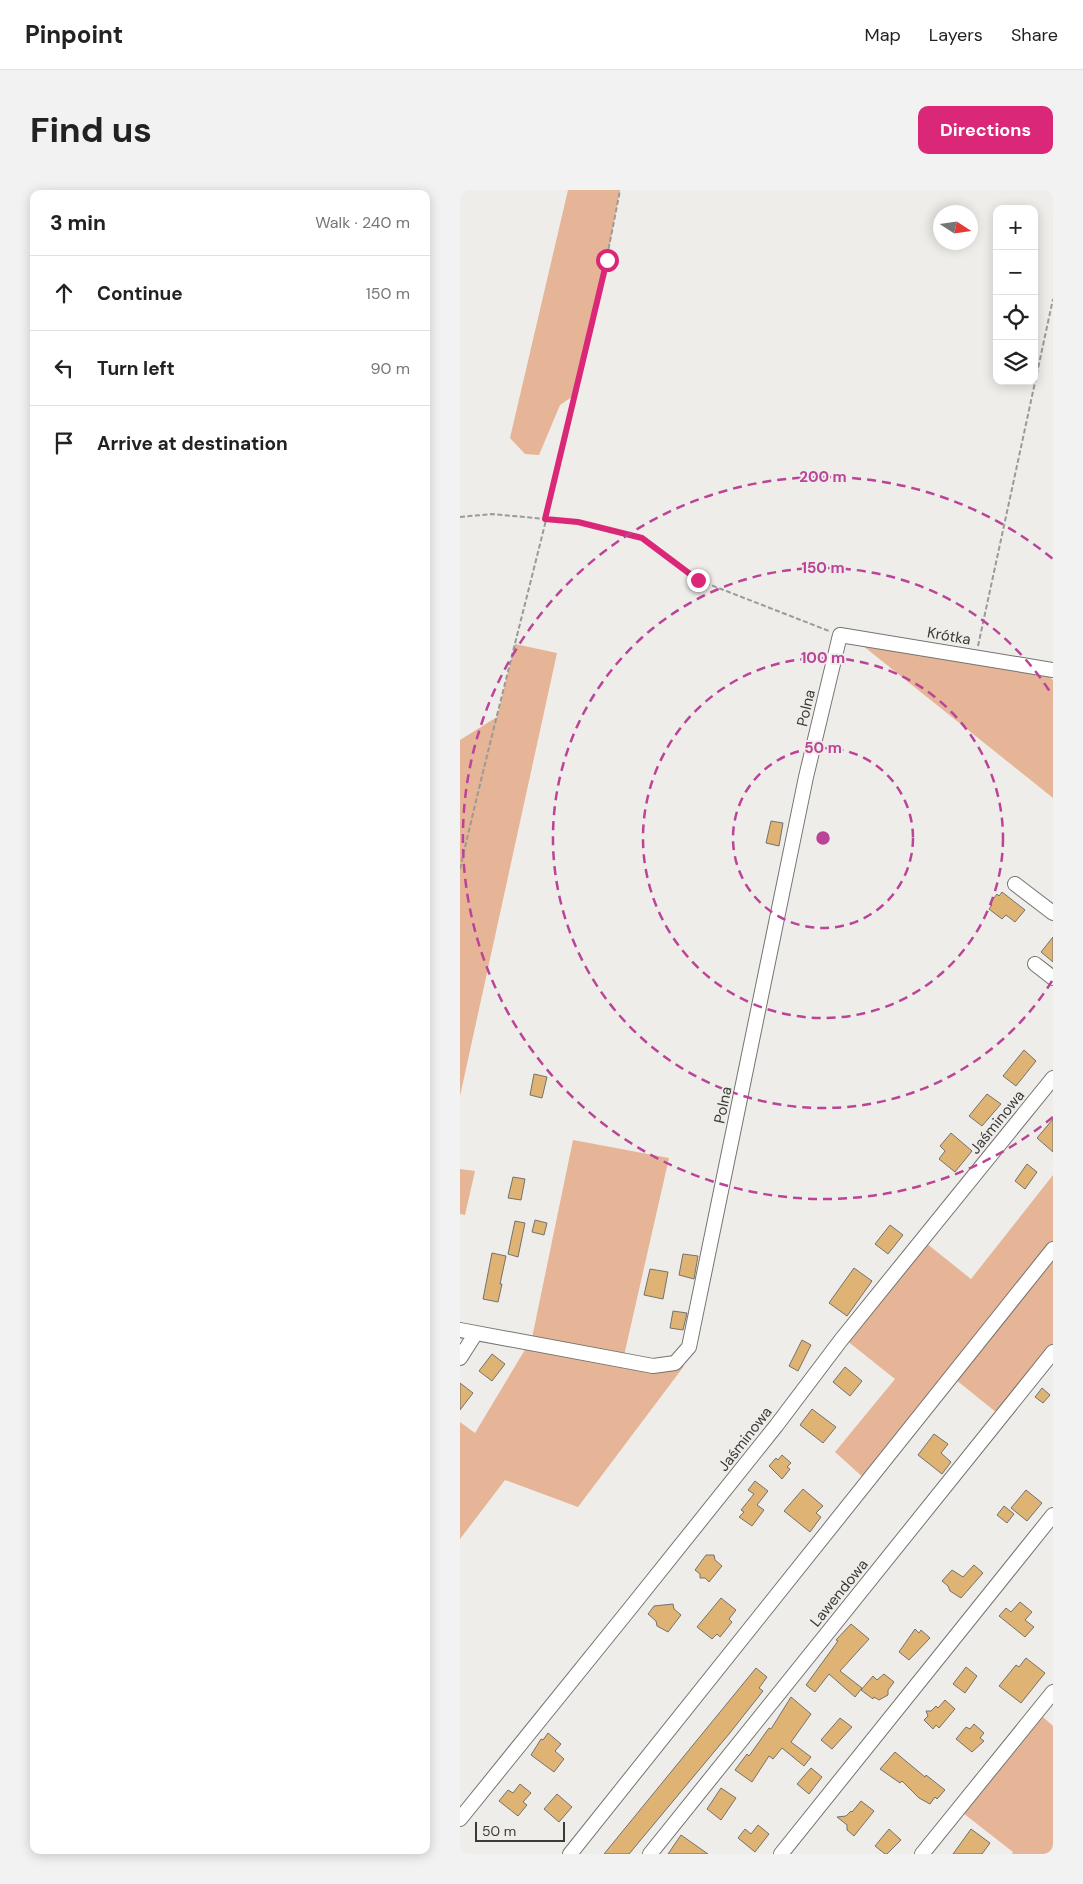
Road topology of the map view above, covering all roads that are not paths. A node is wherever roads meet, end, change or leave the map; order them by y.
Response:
1 (840, 635) joint
2 (1053, 670) edge
3 (1015, 884) dead end
4 (1053, 913) edge
5 (1035, 964) dead end
6 (1053, 978) edge
7 (1053, 1078) edge
8 (1053, 1249) edge
9 (460, 1330) edge
10 (476, 1333) junction
11 (1053, 1352) edge
12 (460, 1358) edge
13 (1053, 1516) edge
14 (1053, 1692) edge
15 (460, 1819) edge
16 (570, 1854) edge
17 (650, 1854) edge
18 (781, 1854) edge
19 (922, 1854) edge

1 - 2 street, Krótka
1 - 10 street, Polna
3 - 4 street
5 - 6 street
7 - 15 street, Jaśminowa
8 - 16 street
9 - 10 street, Polna
10 - 12 street
11 - 17 street, Lawendowa
13 - 18 street
14 - 19 street

